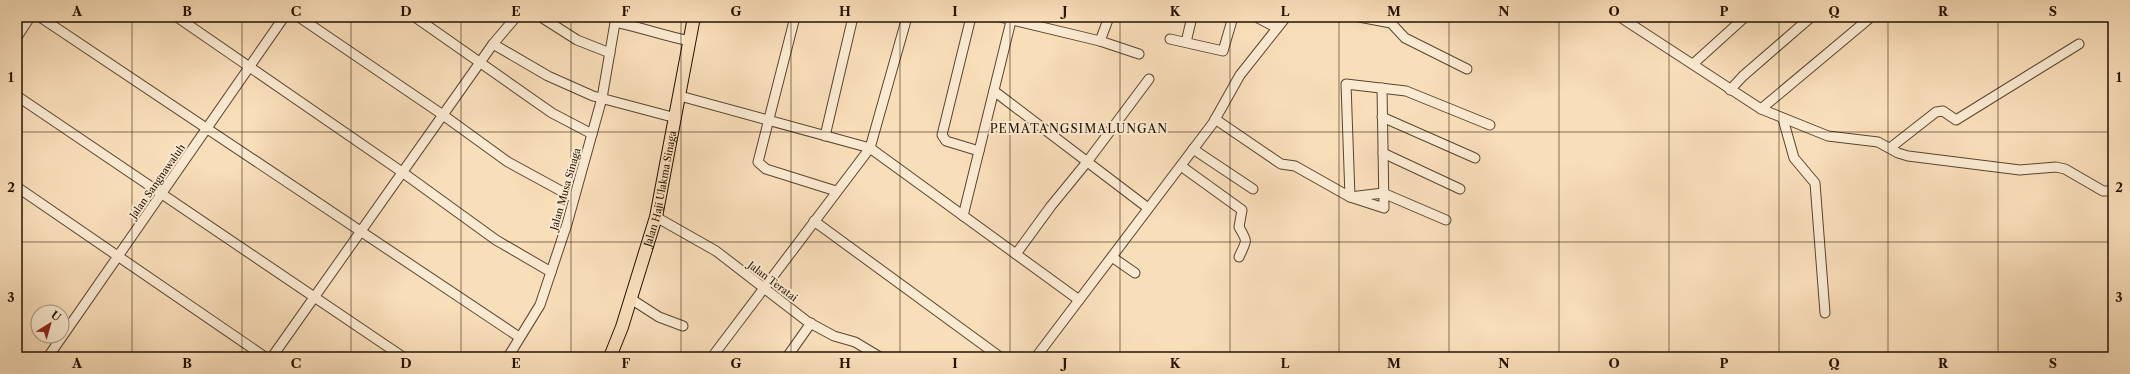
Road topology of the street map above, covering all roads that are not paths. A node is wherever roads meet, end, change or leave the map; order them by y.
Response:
1 (30, 17) edge
2 (40, 17) edge
3 (177, 17) edge
4 (284, 17) edge
5 (299, 17) edge
6 (415, 17) edge
7 (516, 17) edge
8 (540, 17) edge
9 (694, 17) edge
10 (795, 17) edge
11 (853, 17) edge
12 (907, 17) edge
13 (971, 17) edge
14 (1000, 17) edge
15 (1109, 17) edge
16 (1192, 17) edge
17 (1233, 17) edge
18 (1256, 17) edge
19 (1286, 17) edge
20 (1359, 17) edge
21 (1396, 17) edge
22 (1620, 17) edge
23 (1745, 17) edge
24 (1811, 17) edge
25 (1871, 17) edge
26 (1012, 18) edge
27 (615, 20) edge
28 (1395, 27) junction
29 (1277, 28) junction
30 (17, 37) edge
31 (1170, 39) dead end
32 (690, 41) junction
33 (1100, 41) junction
34 (1186, 42) junction
35 (493, 44) junction
36 (2079, 44) dead end
37 (610, 53) junction
38 (1139, 54) dead end
39 (480, 62) junction
40 (1693, 64) junction
41 (249, 67) junction
42 (1467, 69) dead end
43 (1149, 79) dead end
44 (1382, 88) junction
45 (1730, 90) junction
46 (994, 91) junction
47 (17, 96) edge
48 (680, 96) junction
49 (602, 98) junction
50 (1761, 109) junction
51 (443, 115) junction
52 (1382, 117) junction
53 (676, 118) junction
54 (1215, 119) junction
55 (1783, 119) junction
56 (768, 120) junction
57 (1490, 125) dead end
58 (207, 127) junction
59 (592, 134) junction
60 (826, 136) junction
61 (870, 148) junction
62 (1890, 148) junction
63 (1193, 149) junction
64 (979, 151) junction
65 (1383, 153) junction
66 (1475, 158) dead end
67 (1087, 162) junction
68 (1181, 166) junction
69 (402, 172) junction
70 (17, 187) edge
71 (1253, 189) dead end
72 (1460, 189) dead end
73 (2113, 191) edge
74 (836, 192) junction
75 (1383, 193) junction
76 (161, 194) junction
77 (1350, 197) junction
78 (574, 198) junction
79 (1148, 208) junction
80 (963, 216) junction
81 (656, 217) junction
82 (1446, 220) dead end
83 (814, 221) junction
84 (361, 231) junction
85 (1016, 254) junction
86 (1239, 256) dead end
87 (117, 257) junction
88 (1112, 257) junction
89 (551, 272) junction
90 (1135, 273) dead end
91 (764, 287) junction
92 (314, 297) junction
93 (631, 299) junction
94 (1079, 300) junction
95 (1825, 314) dead end
96 (811, 323) junction
97 (683, 326) dead end
98 (519, 337) junction
99 (868, 349) junction
100 (48, 357) edge
101 (265, 357) edge
102 (272, 357) edge
103 (403, 357) edge
104 (508, 357) edge
105 (610, 357) edge
106 (712, 357) edge
107 (787, 357) edge
108 (862, 357) edge
109 (880, 357) edge
110 (1000, 357) edge
111 (1036, 357) edge

1 - 30 street
2 - 58 street
3 - 41 street
4 - 41 street, Jalan Sangnawaluh
5 - 51 street
6 - 39 street
7 - 35 street
8 - 37 street
9 - 32 main road, Jalan Haji Ulakma Sinaga
10 - 56 street
11 - 60 street
12 - 61 street
13 - 64 street
14 - 26 street
15 - 33 street
16 - 34 street
17 - 34 street
18 - 29 street
19 - 29 street
20 - 28 street
21 - 28 street
22 - 40 street
23 - 40 street
24 - 45 street
25 - 50 street
26 - 33 street
26 - 46 street
27 - 32 street
27 - 37 street, Jalan Musa Sinaga
28 - 42 street
29 - 54 street
31 - 34 street
32 - 48 main road, Jalan Haji Ulakma Sinaga
33 - 38 street
35 - 39 street
35 - 49 street
36 - 62 street
37 - 49 street, Jalan Musa Sinaga
39 - 51 street
39 - 59 street
40 - 45 street
41 - 58 street, Jalan Sangnawaluh
41 - 69 street
43 - 67 street
44 - 52 street
44 - 57 street
44 - 77 street
45 - 50 street
46 - 64 street
46 - 67 street
47 - 76 street
48 - 53 main road, Jalan Haji Ulakma Sinaga
48 - 56 street
49 - 53 street
49 - 59 street, Jalan Musa Sinaga
50 - 55 street
51 - 69 street
51 - 78 street
52 - 65 street
52 - 66 street
53 - 81 main road, Jalan Haji Ulakma Sinaga
54 - 63 street
54 - 77 street
55 - 62 street
55 - 95 street
56 - 60 street
56 - 74 street
58 - 76 street, Jalan Sangnawaluh
58 - 84 street
59 - 78 street, Jalan Musa Sinaga
60 - 61 street
61 - 74 street
61 - 80 street
62 - 73 street
63 - 68 street
63 - 71 street
64 - 80 street
65 - 72 street
65 - 75 street
67 - 79 street
67 - 85 street
68 - 79 street
68 - 86 street
69 - 84 street
69 - 89 street
70 - 87 street
74 - 83 street
75 - 77 street
75 - 77 street
75 - 82 street
76 - 87 street, Jalan Sangnawaluh
76 - 92 street
78 - 89 street, Jalan Musa Sinaga
79 - 88 street
80 - 85 street
81 - 91 street, Jalan Teratai
81 - 93 main road, Jalan Haji Ulakma Sinaga
83 - 91 street
83 - 110 street
84 - 92 street
84 - 98 street
85 - 94 street
87 - 100 street, Jalan Sangnawaluh
87 - 101 street
88 - 90 street
88 - 94 street
89 - 98 street, Jalan Musa Sinaga
91 - 96 street, Jalan Teratai
91 - 106 street
92 - 102 street
92 - 103 street
93 - 97 street
93 - 105 main road, Jalan Haji Ulakma Sinaga
94 - 111 street
96 - 99 street, Jalan Teratai
96 - 107 street
98 - 104 street, Jalan Musa Sinaga
99 - 108 street
99 - 109 street, Jalan Teratai

